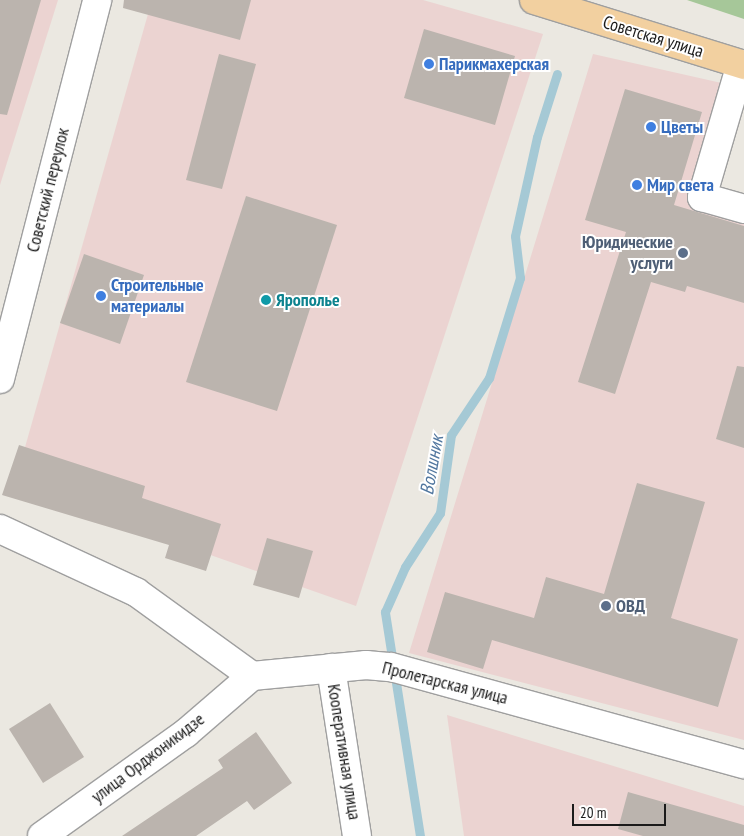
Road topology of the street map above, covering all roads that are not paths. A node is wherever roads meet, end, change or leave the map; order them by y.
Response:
1 (97, 0) edge
2 (534, 0) edge
3 (743, 64) edge
4 (744, 209) edge
5 (0, 379) edge
6 (0, 529) edge
7 (331, 668) junction
8 (252, 676) junction
9 (744, 764) edge
10 (42, 836) edge
11 (357, 836) edge

1 - 5 street, Советский переулок
2 - 3 main road, Советская улица
3 - 4 street
6 - 8 street
7 - 8 street, Пролетарская улица
7 - 9 street, Пролетарская улица
7 - 11 street, Кооперативная улица
8 - 10 street, улица Орджоникидзе

